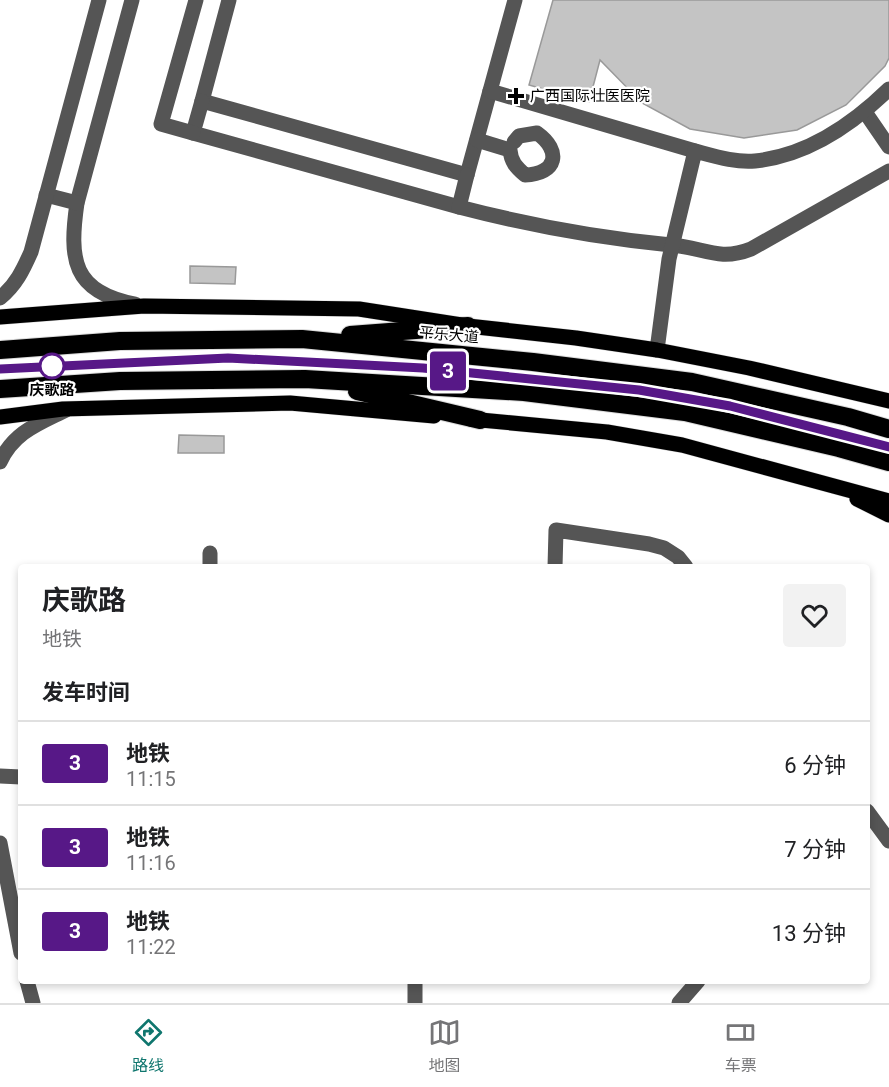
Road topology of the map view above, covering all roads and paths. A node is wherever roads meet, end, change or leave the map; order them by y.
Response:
1 (132, 0) edge
2 (196, 0) edge
3 (229, 0) edge
4 (515, 0) edge
5 (96, 5) edge
6 (889, 89) edge
7 (490, 91) junction
8 (202, 101) junction
9 (865, 112) junction
10 (193, 133) junction
11 (477, 140) junction
12 (514, 142) dead end
13 (889, 147) edge
14 (695, 151) junction
15 (889, 171) edge
16 (467, 175) junction
17 (46, 195) junction
18 (77, 203) junction
19 (459, 207) junction
20 (672, 245) junction
21 (0, 298) edge
22 (144, 306) junction
23 (0, 317) edge
24 (468, 326) junction
25 (302, 339) junction
26 (0, 350) edge
27 (657, 350) junction
28 (305, 379) junction
29 (0, 389) edge
30 (889, 401) edge
31 (68, 409) junction
32 (0, 417) edge
33 (480, 420) junction
34 (889, 429) edge
35 (0, 462) edge
36 (889, 462) edge
37 (822, 481) junction
38 (889, 501) edge
39 (889, 515) edge
40 (555, 564) edge
41 (684, 564) edge
42 (0, 776) edge
43 (18, 777) edge
44 (870, 815) edge
45 (889, 841) edge
46 (0, 843) edge
47 (18, 937) edge
48 (28, 984) edge
49 (415, 984) edge
50 (695, 984) edge
51 (33, 1003) edge
52 (416, 1003) edge
53 (679, 1003) edge

1 - 18 street
2 - 10 street
3 - 8 street
4 - 7 street
5 - 17 street
6 - 9 street
7 - 11 street
7 - 14 street
8 - 10 street
8 - 16 street
9 - 13 street
9 - 14 street
10 - 19 street
11 - 12 street
11 - 16 street
14 - 20 street
15 - 20 street
16 - 19 street
17 - 18 street
17 - 21 street
18 - 22 street
19 - 20 street
20 - 27 street
22 - 23 main road
22 - 24 main road
24 - 25 highway
24 - 27 main road
25 - 26 highway, 平乐大道
25 - 34 highway, 平乐大道
27 - 30 main road
28 - 29 highway
28 - 33 highway
28 - 36 highway
31 - 32 main road
31 - 33 main road
31 - 35 street
33 - 37 main road
37 - 38 main road
37 - 39 main road
40 - 41 street
42 - 43 street
44 - 45 street
46 - 47 street
48 - 51 street
49 - 52 street
50 - 53 street

